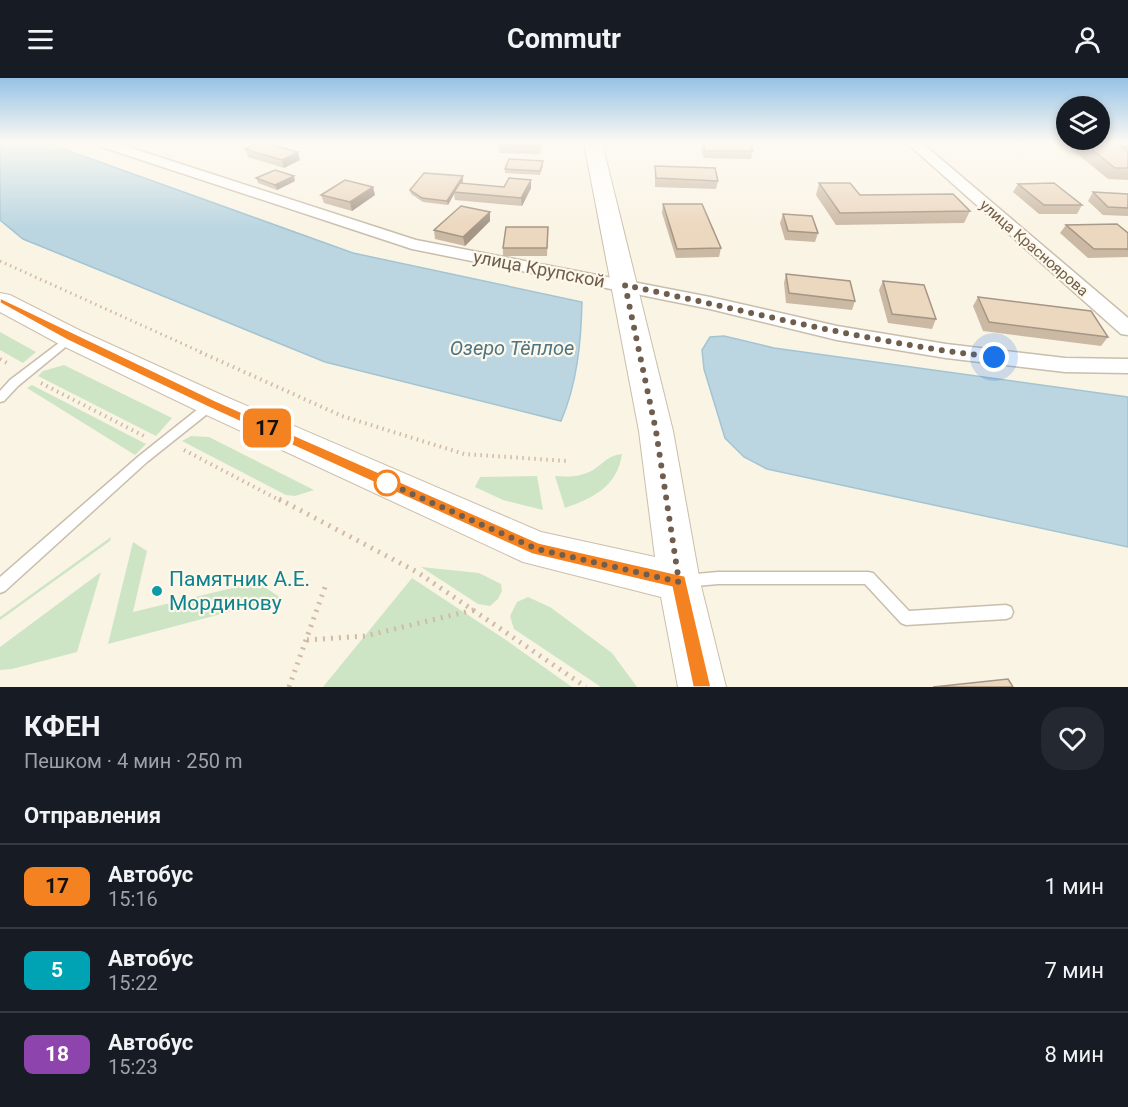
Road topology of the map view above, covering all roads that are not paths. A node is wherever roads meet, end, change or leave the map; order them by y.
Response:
1 (205, 171) edge
2 (600, 171) edge
3 (948, 171) edge
4 (625, 285) junction
5 (0, 301) edge
6 (1128, 329) edge
7 (71, 338) junction
8 (1128, 366) edge
9 (0, 398) edge
10 (212, 404) junction
11 (679, 582) junction
12 (0, 586) edge
13 (1006, 612) dead end
14 (702, 687) edge

1 - 4 street, улица Крупской
2 - 4 main road
3 - 6 street, улица Красноярова
4 - 8 street, улица Крупской
4 - 11 main road
5 - 7 main road
7 - 9 lane
7 - 10 main road
10 - 11 main road
10 - 12 lane
11 - 13 lane
11 - 14 main road

